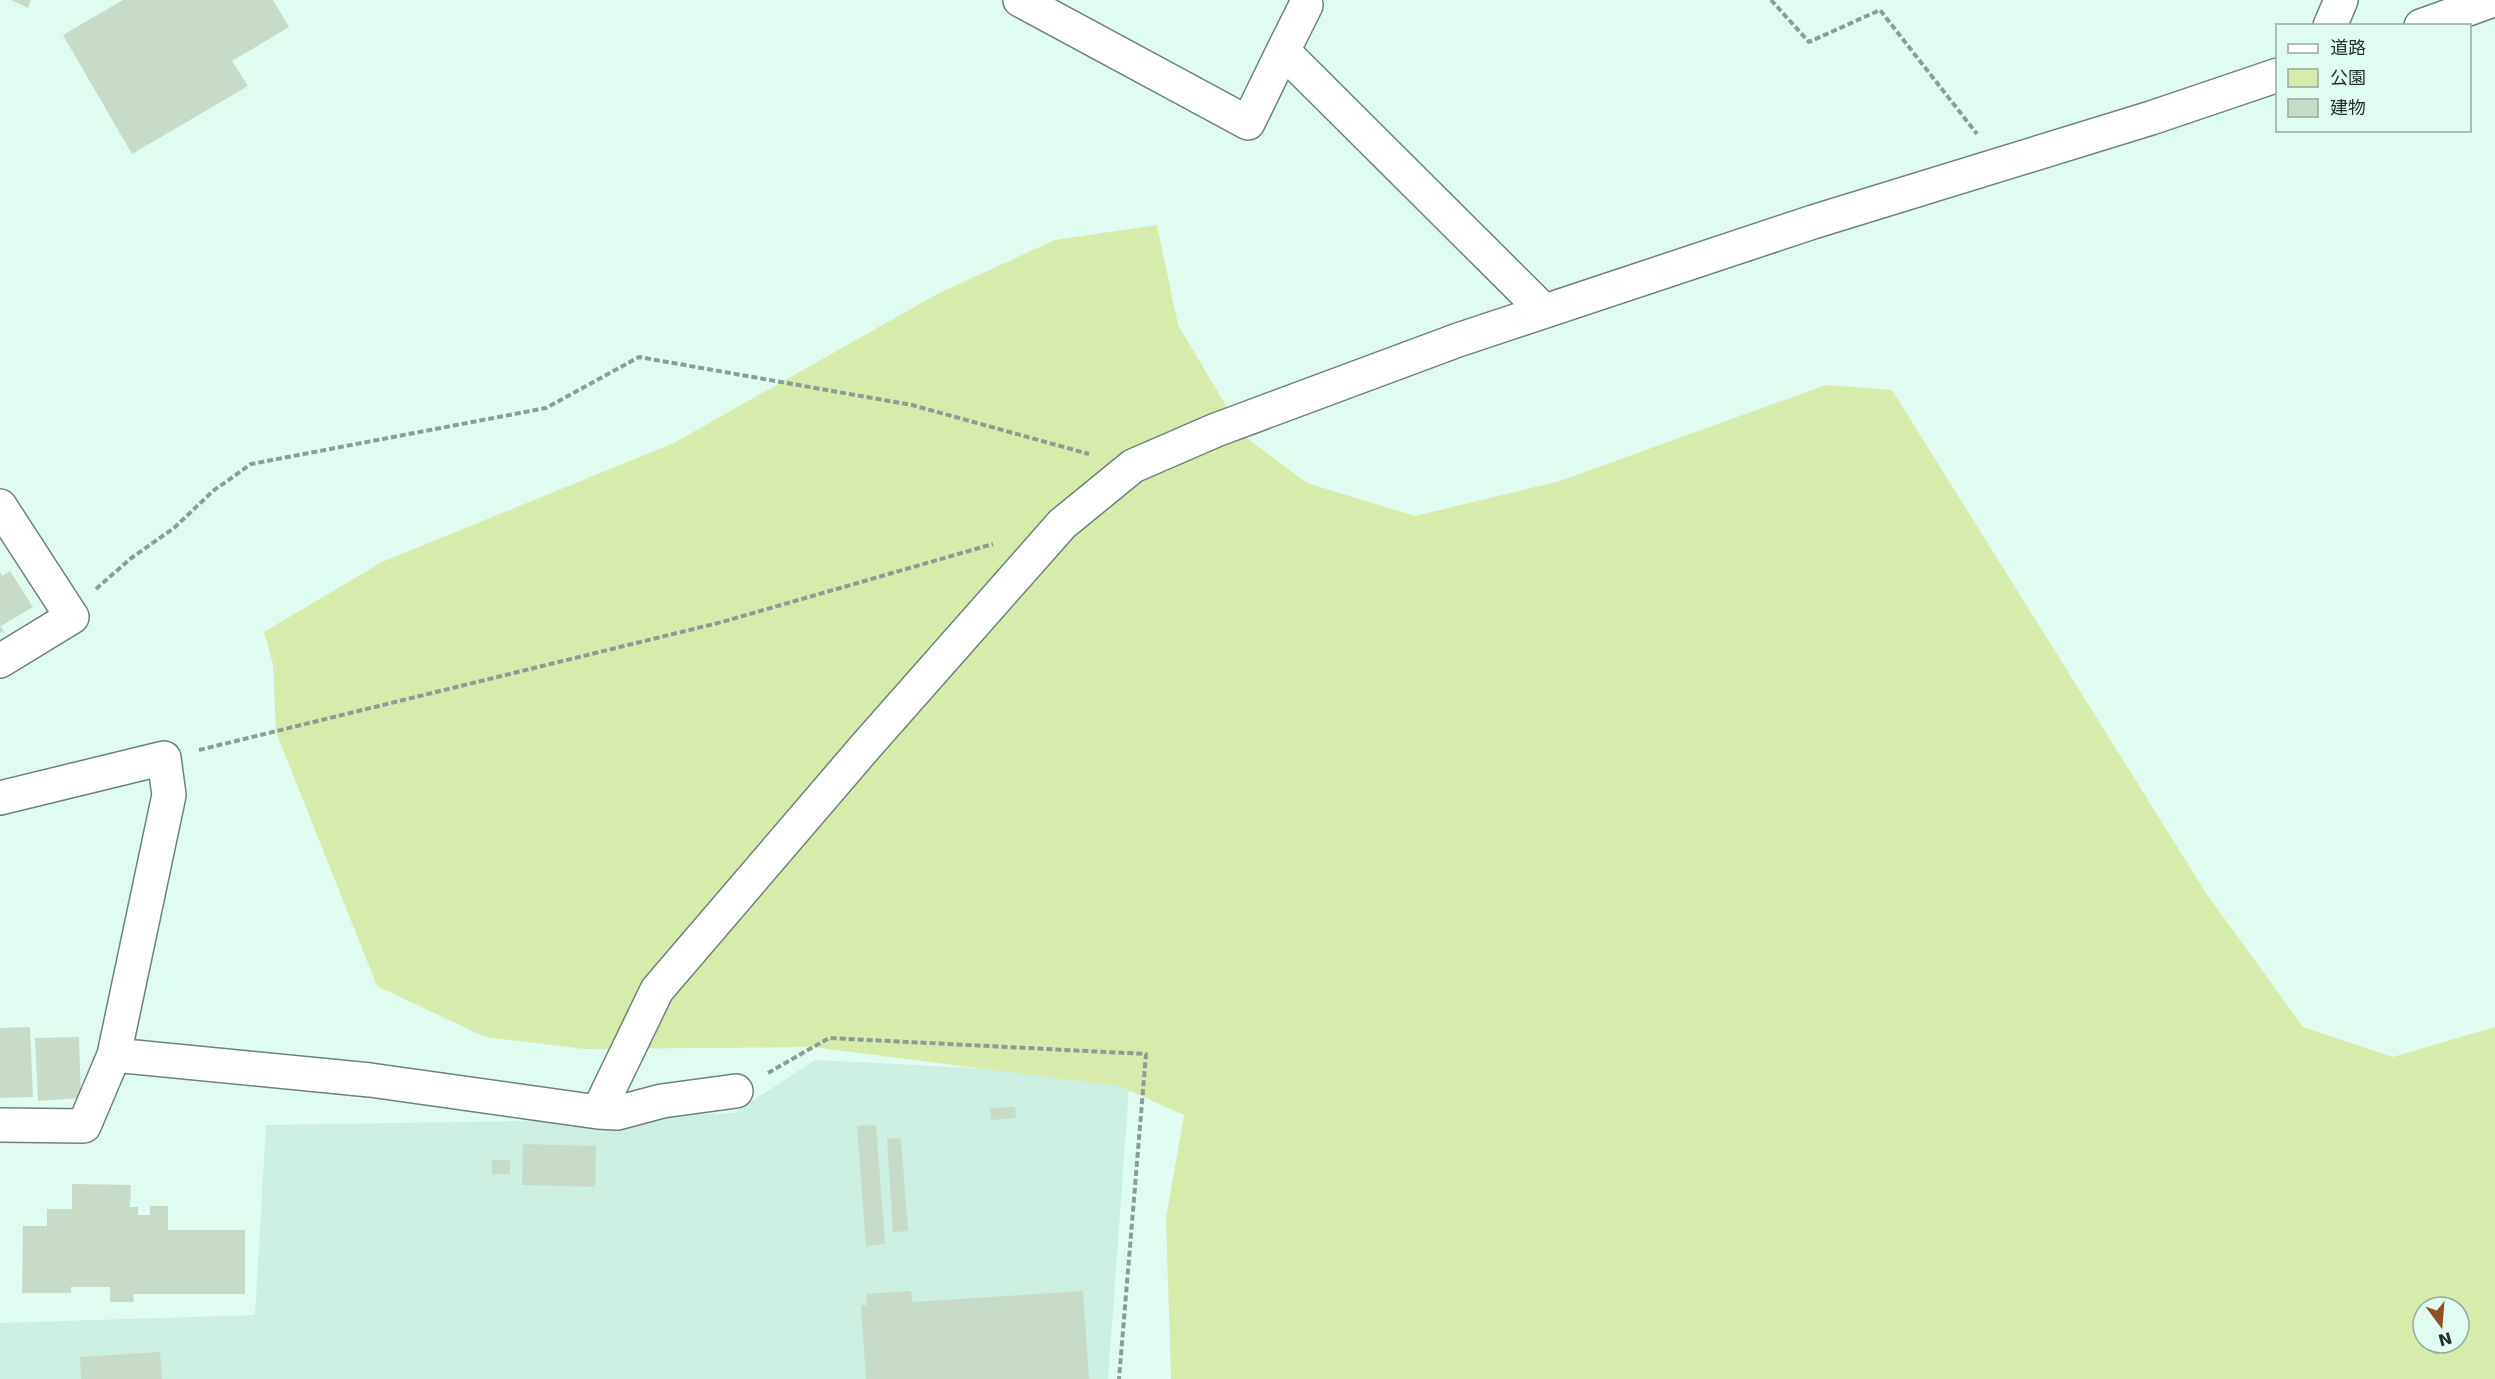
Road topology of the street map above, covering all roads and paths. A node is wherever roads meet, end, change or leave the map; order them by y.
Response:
1 (1020, 0) edge
2 (1771, 0) edge
3 (2341, 0) edge
4 (2493, 0) edge
5 (1305, 2) edge
6 (2331, 24) edge
7 (2427, 24) edge
8 (1283, 51) junction
9 (2276, 75) edge
10 (2000, 165) junction
11 (1544, 311) junction
12 (1133, 466) junction
13 (0, 506) edge
14 (994, 544) dead end
15 (72, 617) junction
16 (0, 660) edge
17 (164, 759) junction
18 (0, 798) edge
19 (114, 1055) junction
20 (736, 1091) joint
21 (598, 1112) junction
22 (0, 1125) edge
23 (1119, 1379) edge

1 - 8 street
2 - 10 path
3 - 6 street
4 - 7 street
5 - 8 street
8 - 11 street
9 - 10 street
10 - 11 street
11 - 12 street
12 - 15 path
12 - 21 street
13 - 15 street
14 - 17 path
15 - 16 street
17 - 18 street
17 - 19 street
19 - 21 street
19 - 22 street
20 - 21 street
20 - 23 path

